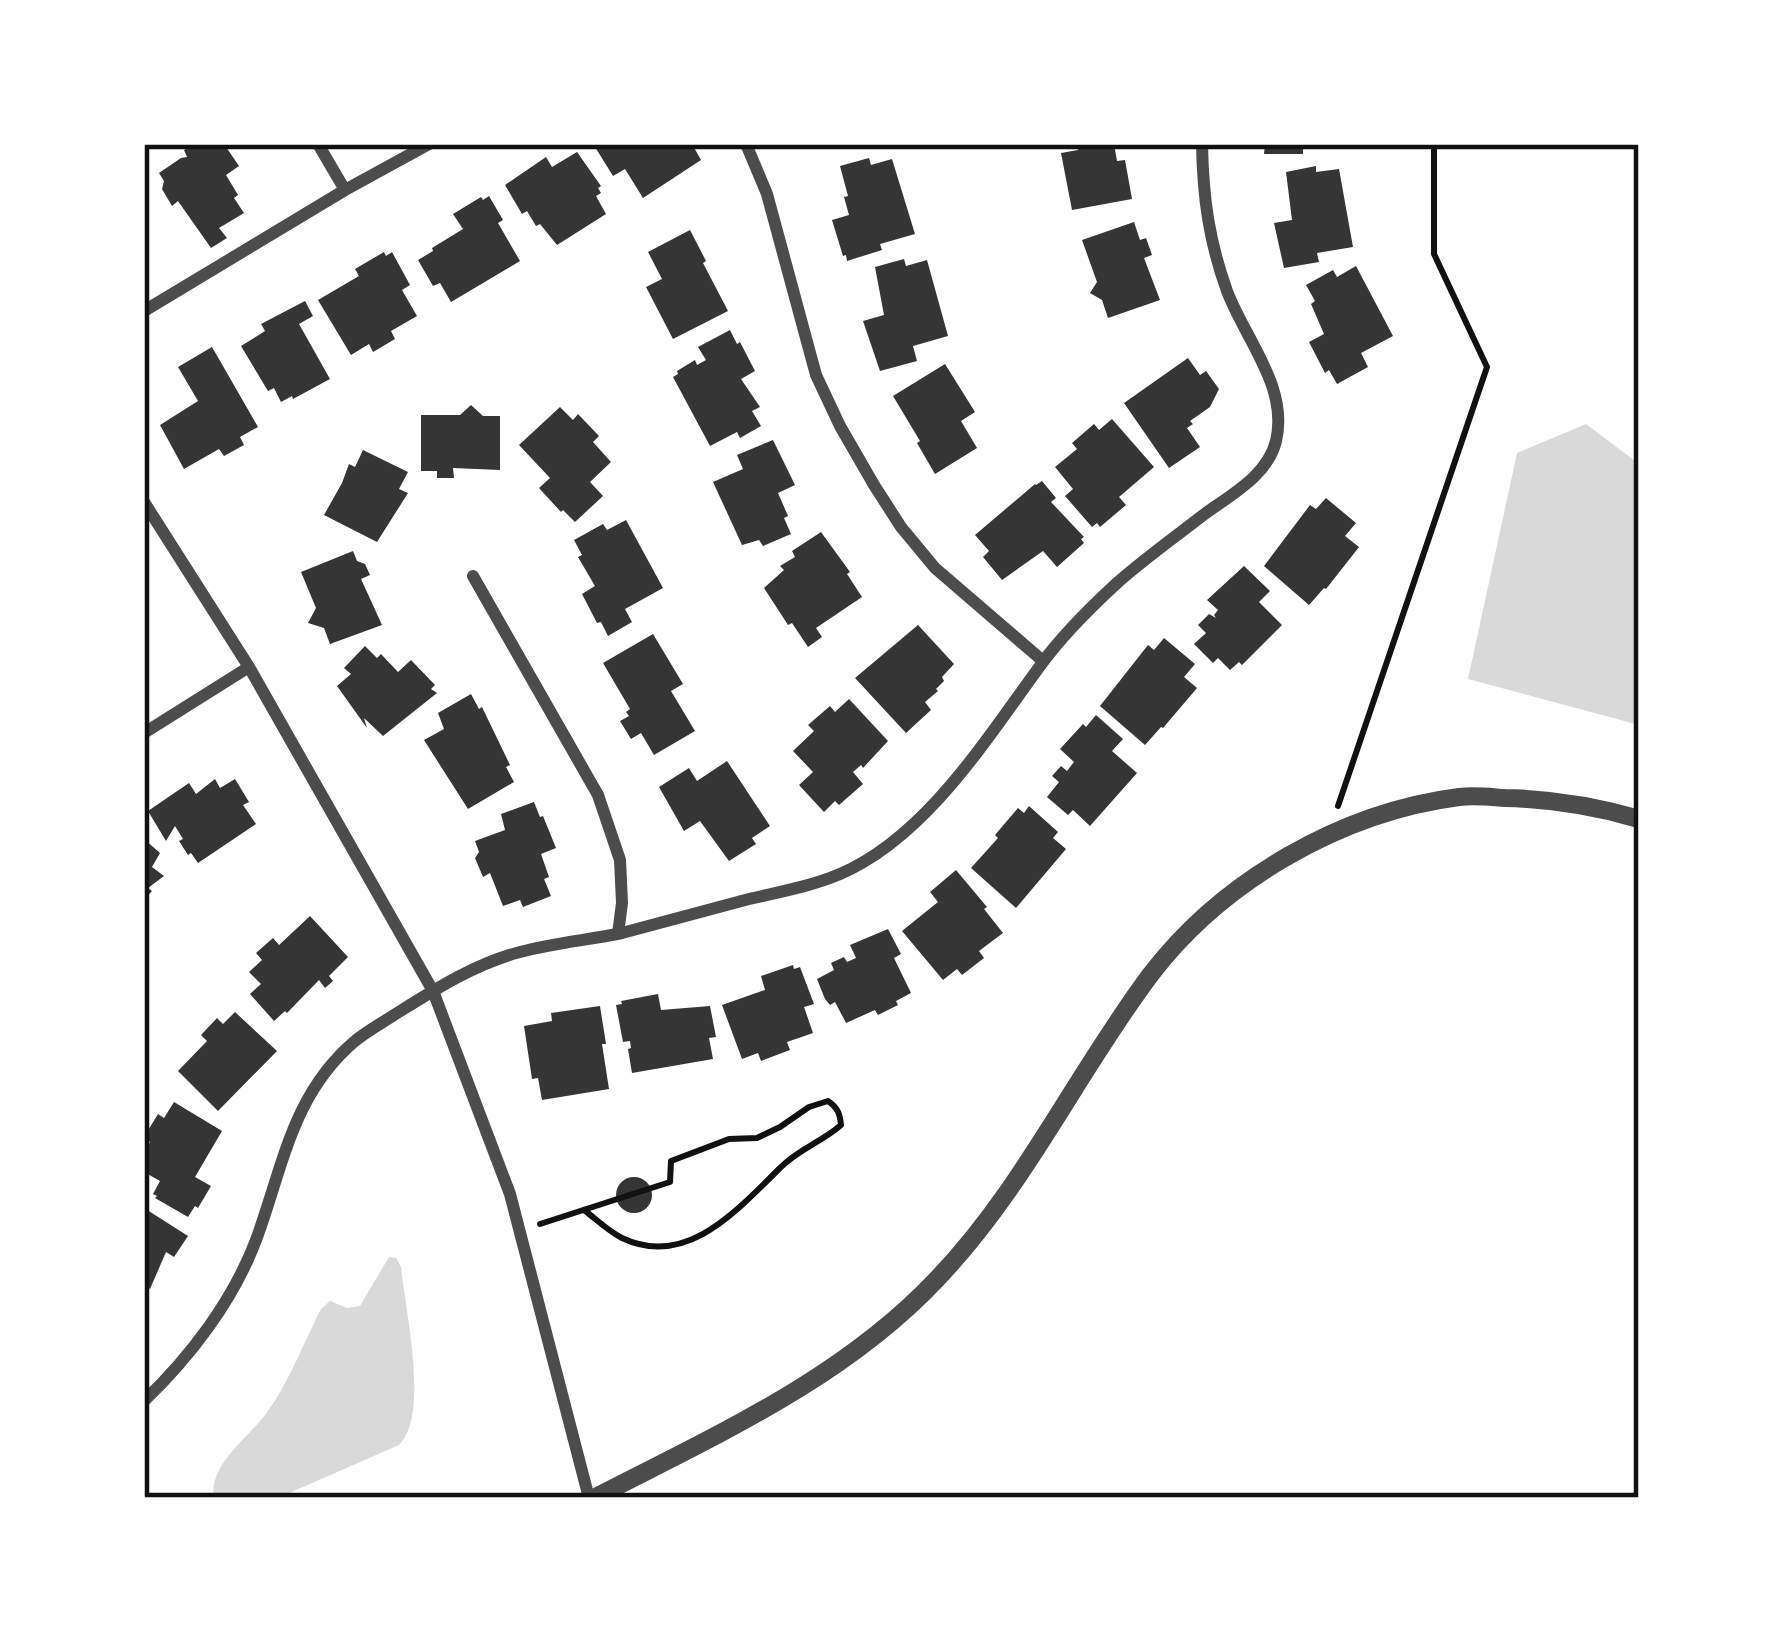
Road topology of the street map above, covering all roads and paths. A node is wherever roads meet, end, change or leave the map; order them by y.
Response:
1 (318, 144) edge
2 (429, 144) edge
3 (746, 144) edge
4 (1202, 144) edge
5 (1434, 144) edge
6 (346, 190) junction
7 (144, 311) edge
8 (144, 502) edge
9 (473, 576) dead end
10 (1043, 662) junction
11 (249, 667) junction
12 (144, 733) edge
13 (1639, 819) edge
14 (1327, 837) junction
15 (618, 934) junction
16 (433, 991) junction
17 (584, 1210) junction
18 (520, 1230) junction
19 (144, 1401) edge
20 (592, 1498) edge

1 - 6 street
2 - 6 street
3 - 10 street
4 - 10 street
5 - 14 path
6 - 7 street
8 - 11 street
9 - 15 street
10 - 15 street
11 - 12 street
11 - 16 street
13 - 14 street
14 - 20 street
15 - 16 street
16 - 18 street
16 - 19 street
17 - 17 path
17 - 18 path
18 - 20 street

